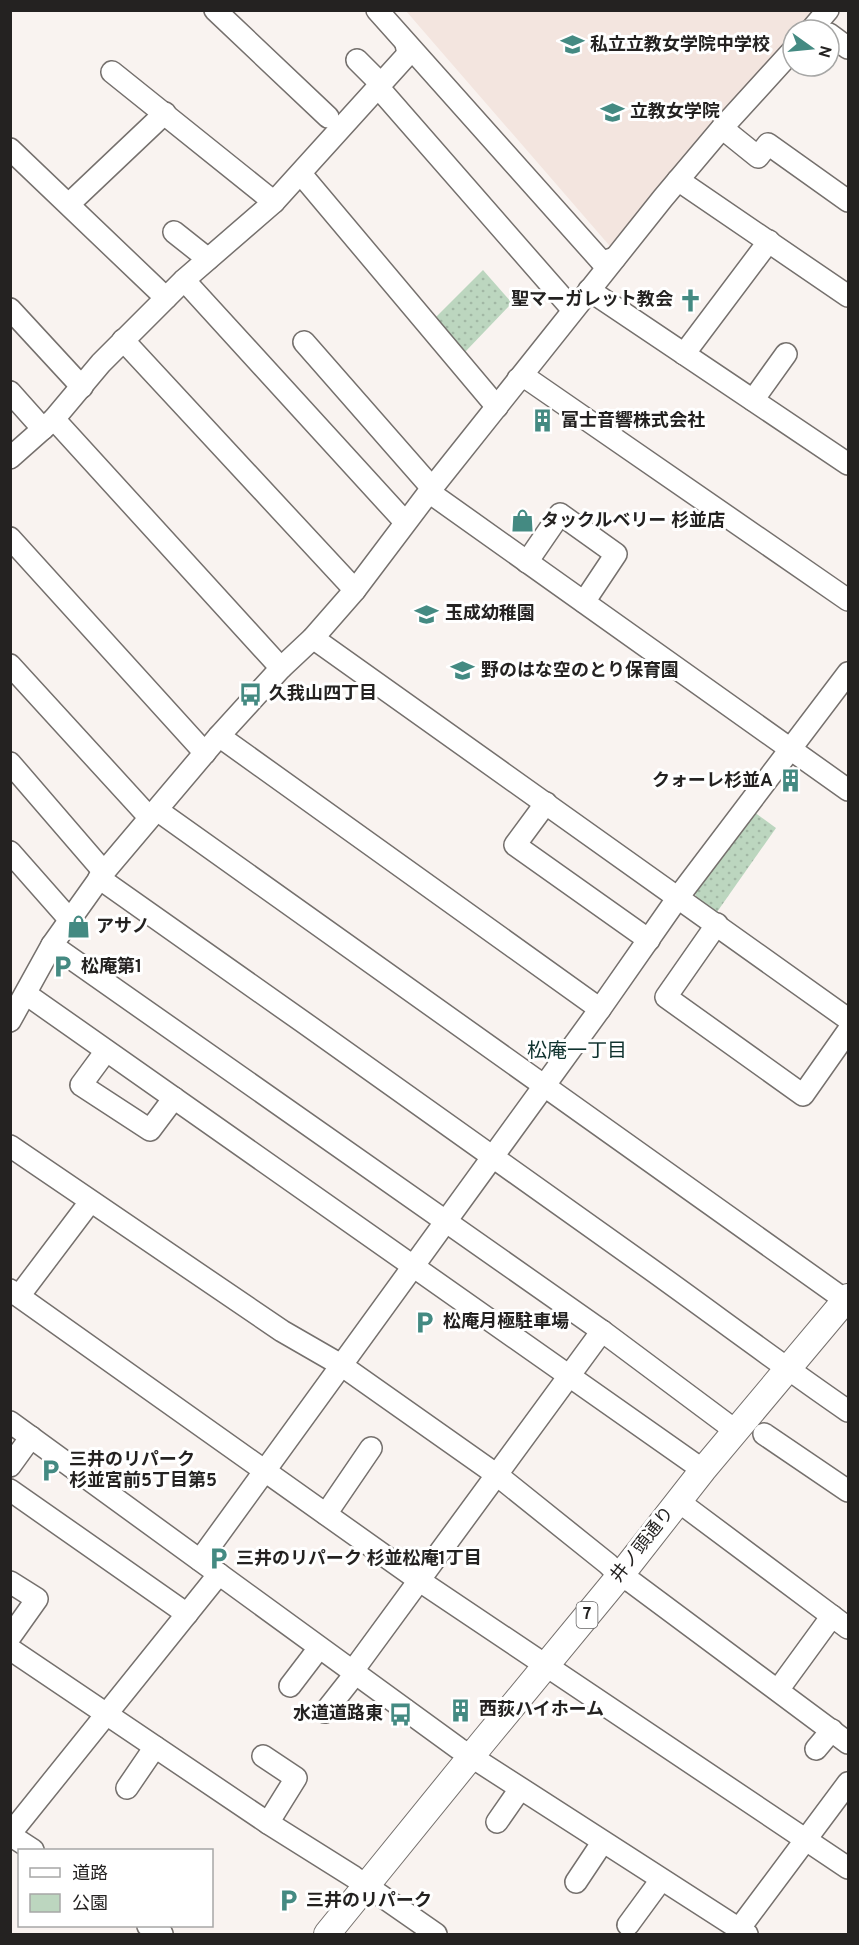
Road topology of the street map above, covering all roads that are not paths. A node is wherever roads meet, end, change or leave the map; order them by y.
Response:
1 (215, 10) edge
2 (377, 10) edge
3 (406, 44) junction
4 (357, 60) dead end
5 (781, 63) edge
6 (112, 72) dead end
7 (378, 87) junction
8 (165, 113) junction
9 (328, 117) dead end
10 (722, 128) junction
11 (10, 149) edge
12 (301, 174) junction
13 (678, 180) junction
14 (849, 201) edge
15 (274, 202) junction
16 (69, 204) junction
17 (174, 232) dead end
18 (769, 241) junction
19 (615, 258) junction
20 (208, 259) junction
21 (184, 280) junction
22 (589, 290) junction
23 (849, 296) edge
24 (166, 298) junction
25 (10, 309) edge
26 (573, 310) junction
27 (123, 340) junction
28 (304, 342) dead end
29 (684, 354) junction
30 (786, 354) dead end
31 (518, 379) junction
32 (82, 387) junction
33 (10, 392) edge
34 (753, 400) junction
35 (496, 407) junction
36 (49, 424) junction
37 (10, 458) edge
38 (849, 464) edge
39 (430, 490) junction
40 (405, 522) junction
41 (10, 538) edge
42 (527, 562) junction
43 (355, 590) junction
44 (849, 600) edge
45 (584, 602) junction
46 (313, 638) junction
47 (10, 665) edge
48 (280, 668) junction
49 (849, 674) edge
50 (219, 736) junction
51 (790, 749) junction
52 (205, 753) junction
53 (10, 763) edge
54 (849, 790) edge
55 (546, 803) junction
56 (153, 813) junction
57 (10, 852) edge
58 (102, 875) junction
59 (679, 896) junction
60 (70, 920) junction
61 (717, 924) junction
62 (648, 940) junction
63 (52, 945) junction
64 (19, 995) edge
65 (600, 1009) junction
66 (849, 1019) edge
67 (10, 1021) edge
68 (849, 1030) edge
69 (105, 1051) junction
70 (544, 1085) junction
71 (174, 1098) junction
72 (10, 1146) edge
73 (493, 1157) junction
74 (90, 1202) junction
75 (445, 1222) junction
76 (413, 1266) junction
77 (15, 1293) edge
78 (848, 1300) edge
79 (602, 1331) junction
80 (341, 1365) junction
81 (787, 1369) junction
82 (570, 1376) junction
83 (849, 1411) edge
84 (10, 1422) edge
85 (736, 1431) junction
86 (764, 1434) dead end
87 (31, 1437) junction
88 (371, 1448) dead end
89 (10, 1466) edge
90 (266, 1470) junction
91 (704, 1470) junction
92 (497, 1475) junction
93 (10, 1490) edge
94 (849, 1491) edge
95 (678, 1501) junction
96 (326, 1514) junction
97 (200, 1560) junction
98 (219, 1574) junction
99 (619, 1575) junction
100 (420, 1581) junction
101 (10, 1582) edge
102 (187, 1614) junction
103 (840, 1622) edge
104 (10, 1637) edge
105 (320, 1648) junction
106 (10, 1649) edge
107 (546, 1665) junction
108 (354, 1673) junction
109 (290, 1686) dead end
110 (778, 1690) junction
111 (325, 1712) dead end
112 (106, 1714) junction
113 (840, 1736) edge
114 (155, 1747) junction
115 (816, 1749) dead end
116 (264, 1756) dead end
117 (471, 1756) junction
118 (849, 1782) edge
119 (127, 1788) dead end
120 (520, 1789) junction
121 (497, 1822) dead end
122 (268, 1823) junction
123 (10, 1835) edge
124 (805, 1840) junction
125 (602, 1843) junction
126 (30, 1849) edge
127 (849, 1868) edge
128 (661, 1880) junction
129 (576, 1882) dead end
130 (367, 1886) junction
131 (628, 1925) dead end
132 (743, 1932) edge
133 (327, 1935) edge
134 (436, 1935) edge

1 - 9 street
2 - 3 street
3 - 7 street
3 - 19 street
4 - 7 street
5 - 10 street
6 - 8 street
7 - 12 street
7 - 26 street
8 - 15 street
8 - 16 street
10 - 13 street
10 - 14 street
11 - 16 street
12 - 15 street
12 - 35 street
13 - 18 street
13 - 19 street
15 - 20 street
16 - 24 street
17 - 20 street
18 - 23 street
18 - 29 street
19 - 22 street
20 - 21 street
21 - 24 street
21 - 40 street
22 - 26 street
22 - 29 street
24 - 27 street
25 - 32 street
26 - 31 street
27 - 32 street
27 - 43 street
28 - 39 street
29 - 34 street
30 - 34 street
31 - 35 street
31 - 44 street
32 - 36 street
33 - 36 street
34 - 38 street
35 - 39 street
36 - 37 street
36 - 48 street
39 - 40 street
39 - 42 street
40 - 43 street
41 - 52 street
42 - 45 street
42 - 45 street
43 - 46 street
45 - 51 street
46 - 48 street
46 - 55 street
47 - 56 street
48 - 50 street
49 - 51 street
50 - 52 street
50 - 65 street
51 - 54 street
51 - 59 street
52 - 56 street
53 - 58 street
55 - 59 street
55 - 62 street
56 - 58 street
56 - 70 street
57 - 60 street
58 - 60 street
58 - 73 street
59 - 61 street
59 - 62 street
60 - 63 street
61 - 66 street
61 - 68 street
62 - 65 street
63 - 64 street
63 - 75 street
64 - 67 street
64 - 69 street
65 - 70 street
69 - 71 street
69 - 71 street
70 - 73 street
70 - 78 street
71 - 76 street
72 - 74 street
73 - 75 street
73 - 81 street
74 - 77 street
74 - 80 street
75 - 76 street
75 - 79 street
76 - 80 street
76 - 82 street
77 - 90 street
78 - 81 main road, 井ノ頭通り / 7
79 - 82 street
79 - 85 street
80 - 90 street
80 - 92 street
81 - 83 street
81 - 85 main road, 井ノ頭通り / 7
82 - 91 street
82 - 92 street
84 - 87 street
85 - 91 main road, 井ノ頭通り / 7
86 - 94 street
87 - 89 street
87 - 97 street
88 - 96 street
90 - 96 street
90 - 97 street
91 - 95 main road, 井ノ頭通り / 7
92 - 99 street
92 - 100 street
93 - 102 street
95 - 99 main road, 井ノ頭通り / 7
95 - 103 street
96 - 100 street
97 - 98 street
98 - 102 street
98 - 105 street
99 - 107 main road, 井ノ頭通り / 7
99 - 110 street
100 - 107 street
100 - 108 street
101 - 104 street
102 - 112 street
103 - 110 street
105 - 108 street
105 - 109 street
106 - 112 street
107 - 117 main road, 井ノ頭通り / 7
107 - 124 street
108 - 111 street
108 - 117 street
110 - 113 street
112 - 114 street
112 - 123 street
113 - 115 street
114 - 119 street
114 - 122 street
116 - 122 street
117 - 120 street
117 - 130 main road, 井ノ頭通り / 7
118 - 124 street
120 - 121 street
120 - 125 street
122 - 130 street
123 - 126 street
124 - 127 street
124 - 132 street
125 - 128 street
125 - 129 street
128 - 131 street
128 - 132 street
130 - 133 main road, 井ノ頭通り / 7
130 - 134 street

